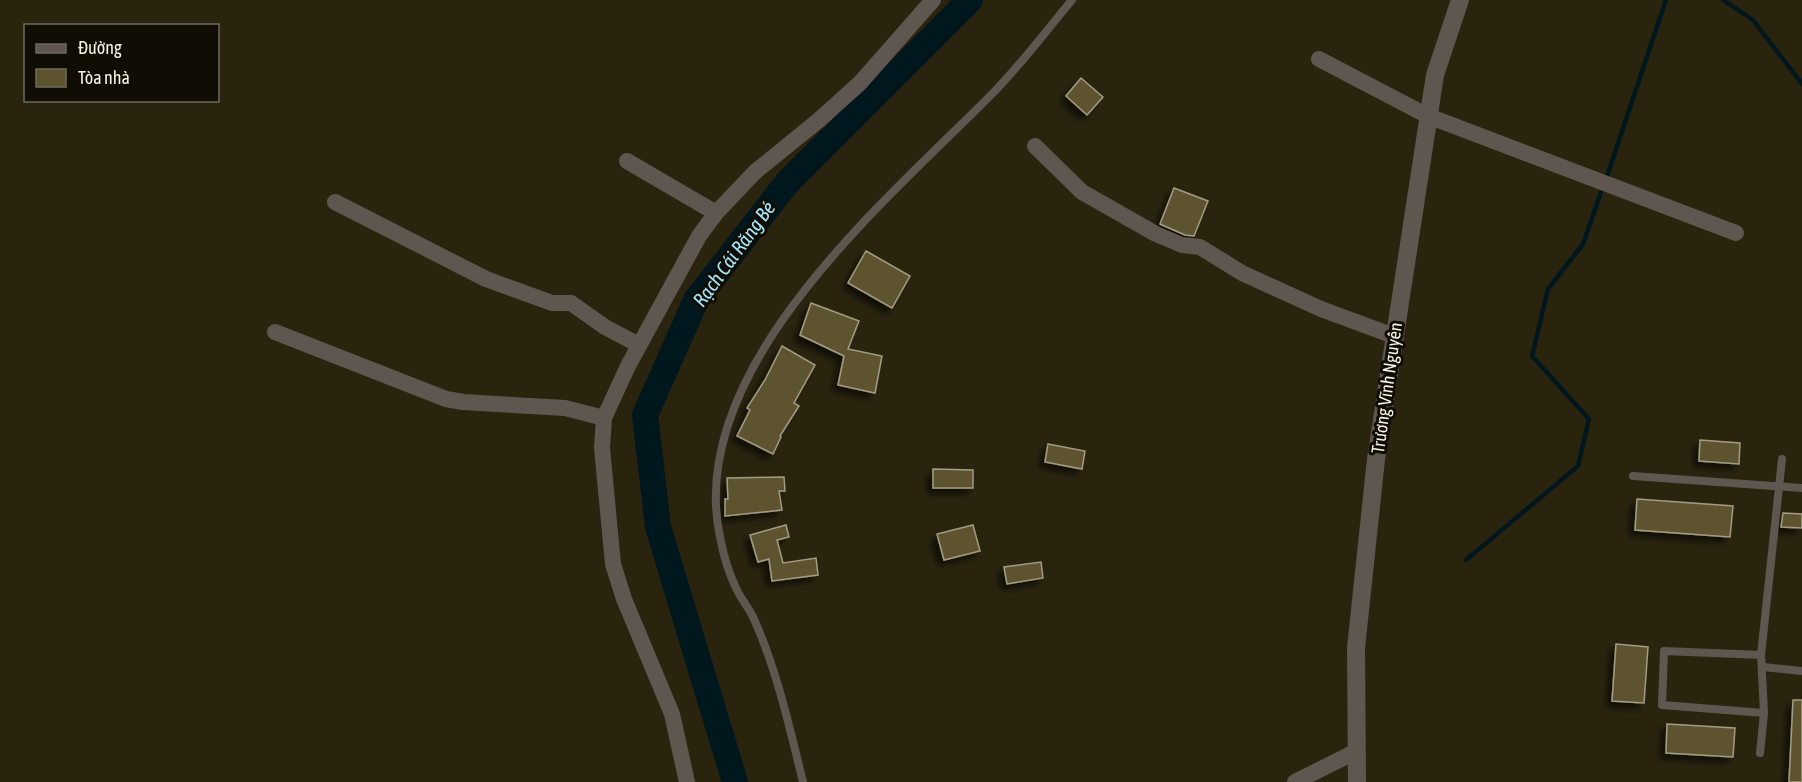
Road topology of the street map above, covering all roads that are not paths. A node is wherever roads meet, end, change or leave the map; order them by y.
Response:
1 (933, 0) edge
2 (1072, 0) edge
3 (1460, 0) edge
4 (1319, 59) dead end
5 (1428, 116) junction
6 (1035, 146) dead end
7 (627, 161) dead end
8 (335, 202) dead end
9 (716, 213) junction
10 (1736, 233) dead end
11 (275, 332) dead end
12 (1394, 336) junction
13 (639, 345) junction
14 (604, 418) junction
15 (1782, 459) dead end
16 (1633, 476) dead end
17 (1780, 486) junction
18 (1802, 488) edge
19 (1761, 656) junction
20 (1763, 667) junction
21 (1802, 671) edge
22 (1764, 713) junction
23 (1357, 751) junction
24 (1760, 753) dead end
25 (687, 782) edge
26 (803, 782) edge
27 (1295, 782) edge
28 (1357, 782) edge

1 - 9 street
2 - 26 lane
3 - 5 street, Trương Vĩnh Nguyên
4 - 5 street
5 - 10 street
5 - 12 street, Trương Vĩnh Nguyên
6 - 12 street
7 - 9 street
8 - 13 street
9 - 13 street
11 - 14 street
12 - 23 street, Trương Vĩnh Nguyên
13 - 14 street
14 - 25 street
15 - 17 lane
16 - 17 lane
17 - 18 lane
17 - 19 lane
19 - 20 lane
19 - 22 lane
20 - 21 lane
20 - 22 lane
22 - 24 lane
23 - 27 street
23 - 28 street, Trương Vĩnh Nguyên

